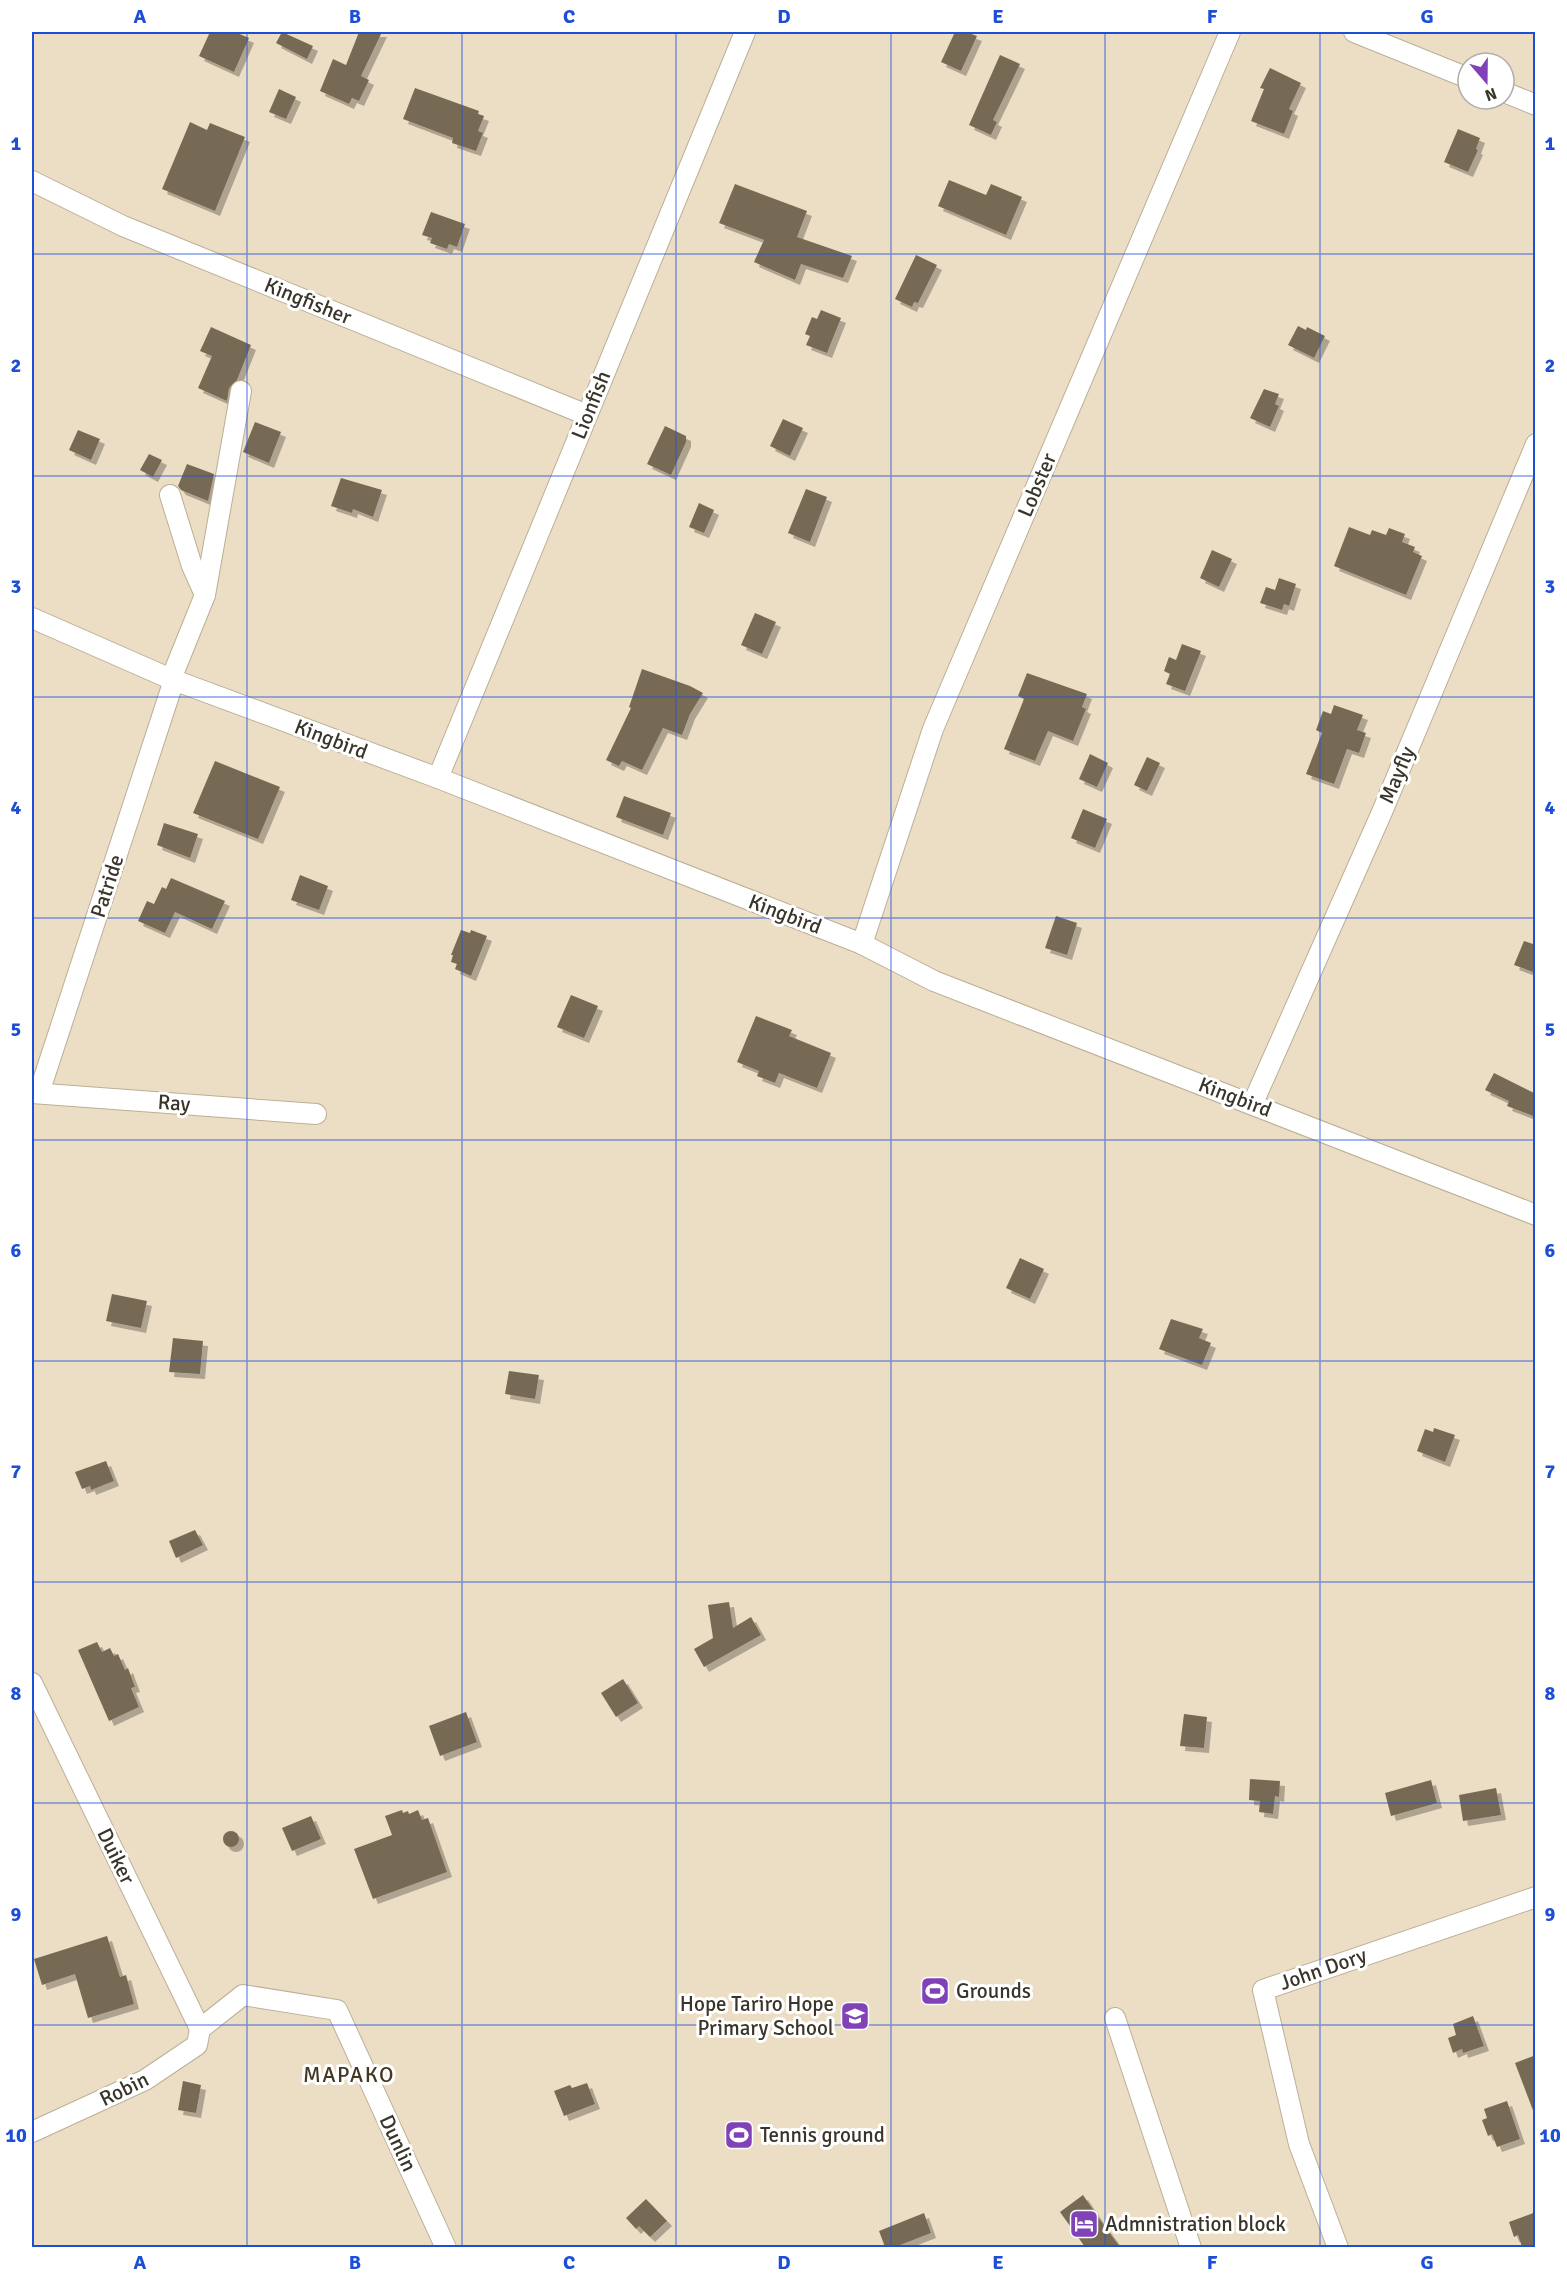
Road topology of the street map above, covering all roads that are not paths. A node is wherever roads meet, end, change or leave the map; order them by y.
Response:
1 (745, 32) edge
2 (1230, 32) edge
3 (1354, 32) edge
4 (1456, 73) edge
5 (1516, 97) edge
6 (1536, 105) edge
7 (32, 181) edge
8 (241, 391) dead end
9 (587, 415) junction
10 (1536, 444) edge
11 (170, 495) dead end
12 (205, 595) junction
13 (32, 618) edge
14 (172, 679) junction
15 (438, 778) junction
16 (862, 944) junction
17 (35, 1093) edge
18 (1253, 1103) junction
19 (316, 1114) dead end
20 (1536, 1215) edge
21 (32, 1683) edge
22 (1536, 1897) edge
23 (1115, 2018) dead end
24 (200, 2029) junction
25 (32, 2132) edge
26 (446, 2247) edge
27 (1191, 2247) edge
28 (1338, 2247) edge

1 - 9 street, Lionfish
2 - 16 street, Lobster
3 - 4 street
5 - 6 street
7 - 9 street, Kingfisher
8 - 12 street, Patride
9 - 15 street, Lionfish
10 - 18 street, Mayfly
11 - 12 street
12 - 14 street, Patride
13 - 14 street, Kingbird
14 - 15 street, Kingbird
14 - 17 street, Patride
15 - 16 street, Kingbird
16 - 18 street, Kingbird
17 - 19 street, Ray
18 - 20 street, Kingbird
21 - 24 street, Duiker
22 - 28 street, John Dory
23 - 27 street
24 - 25 street, Robin
24 - 26 street, Dunlin

